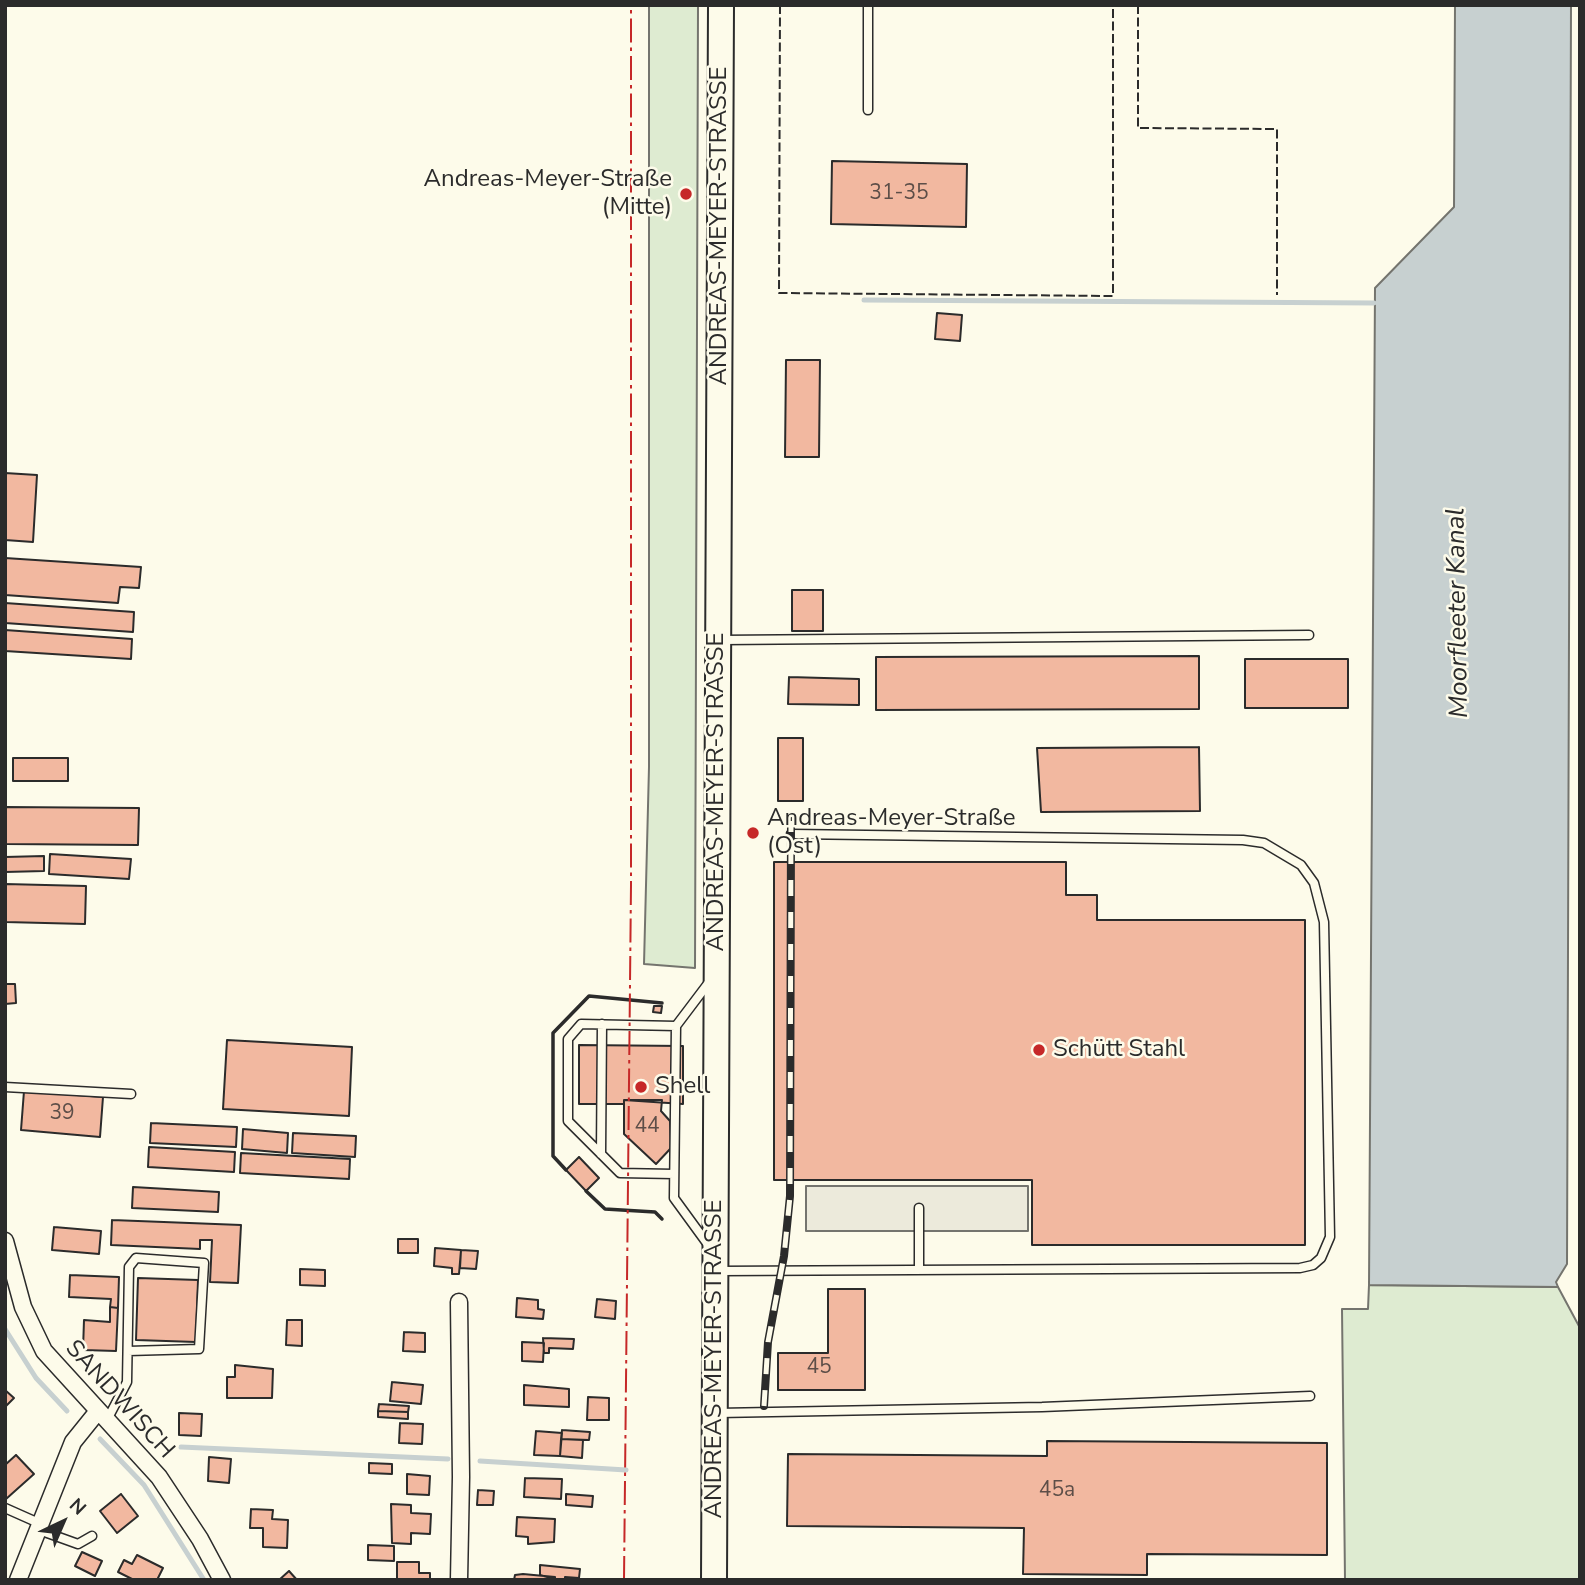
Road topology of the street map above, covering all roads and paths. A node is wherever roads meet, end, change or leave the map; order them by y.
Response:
1 (721, 5) edge
2 (868, 5) edge
3 (868, 110) dead end
4 (1309, 635) dead end
5 (718, 640) junction
6 (791, 834) dead end
7 (716, 973) junction
8 (602, 1024) junction
9 (677, 1026) junction
10 (5, 1087) edge
11 (131, 1094) dead end
12 (601, 1154) junction
13 (674, 1174) junction
14 (919, 1208) dead end
15 (5, 1241) edge
16 (715, 1263) junction
17 (919, 1270) junction
18 (459, 1302) dead end
19 (128, 1351) junction
20 (1310, 1396) dead end
21 (715, 1413) junction
22 (102, 1416) junction
23 (5, 1508) edge
24 (40, 1527) junction
25 (92, 1536) dead end
26 (18, 1580) edge
27 (222, 1580) edge
28 (458, 1580) edge
29 (714, 1580) edge

1 - 5 main road, ANDREAS-MEYER-STRASSE
2 - 3 lane
4 - 5 lane
5 - 7 main road, ANDREAS-MEYER-STRASSE
6 - 17 lane
7 - 9 lane
7 - 16 main road, ANDREAS-MEYER-STRASSE
8 - 9 lane
8 - 12 lane
8 - 12 lane
9 - 13 lane
10 - 11 lane
12 - 13 lane
13 - 16 lane
14 - 17 lane
15 - 22 street, SANDWISCH
16 - 17 lane
16 - 21 main road, ANDREAS-MEYER-STRASSE
18 - 28 street
19 - 19 lane
19 - 22 lane
20 - 21 lane
21 - 29 main road, ANDREAS-MEYER-STRASSE
22 - 24 street
22 - 27 street, SANDWISCH
23 - 24 lane
24 - 25 lane
24 - 26 street

